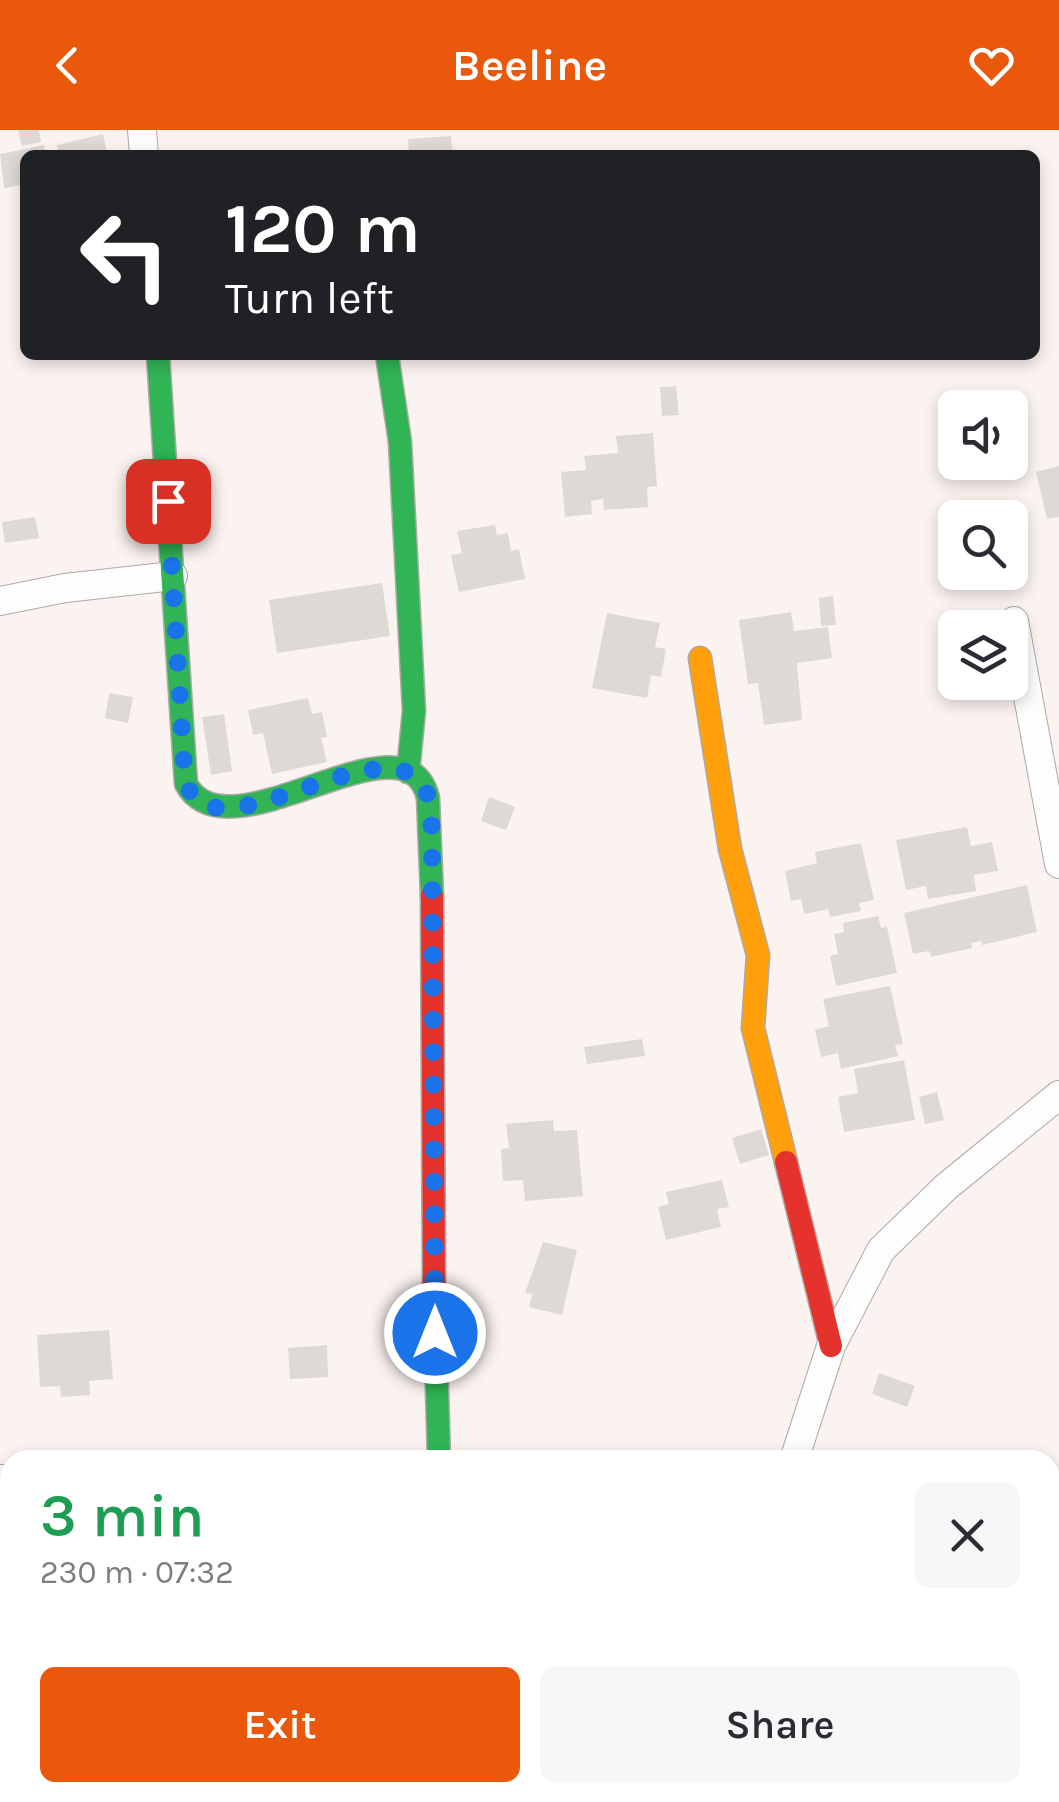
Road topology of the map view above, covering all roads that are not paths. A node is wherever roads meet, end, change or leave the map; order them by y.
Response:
1 (158, 360) edge
2 (388, 360) edge
3 (174, 576) junction
4 (0, 601) edge
5 (700, 658) dead end
6 (1028, 696) edge
7 (408, 772) junction
8 (1059, 864) edge
9 (1059, 1095) edge
10 (831, 1346) junction
11 (438, 1450) edge
12 (797, 1450) edge

1 - 3 street
2 - 7 street
3 - 4 street
3 - 7 street
5 - 10 street
6 - 8 street
7 - 11 street
9 - 10 street
10 - 12 street

